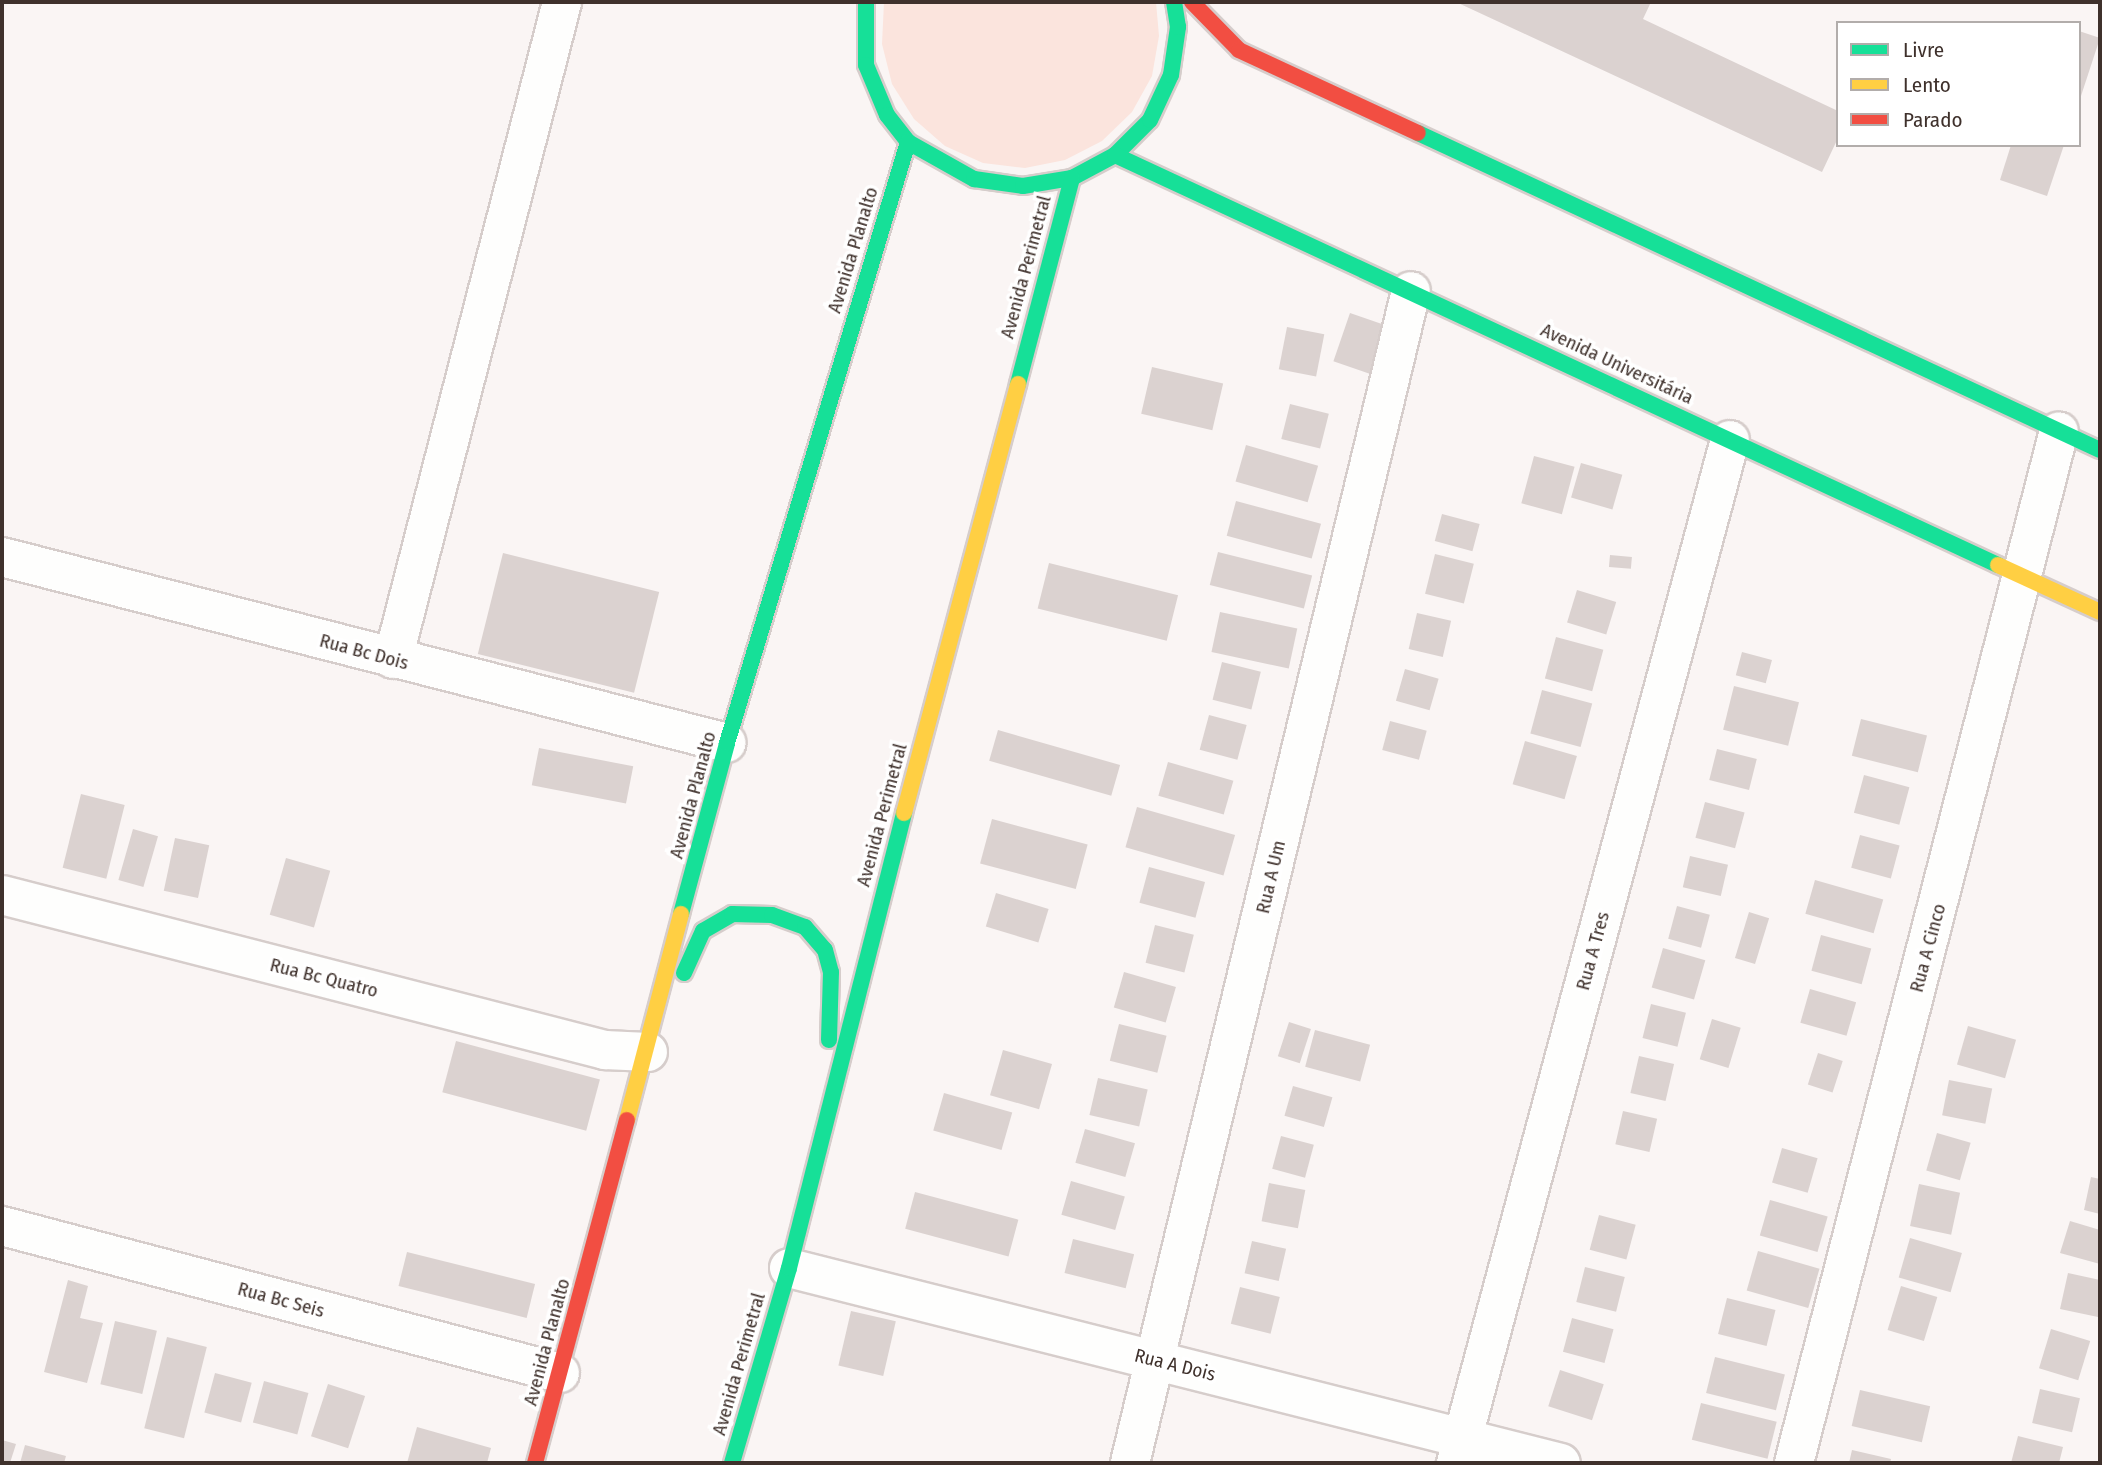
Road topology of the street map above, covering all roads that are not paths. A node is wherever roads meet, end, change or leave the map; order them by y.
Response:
1 (562, 2) edge
2 (866, 2) edge
3 (1174, 2) edge
4 (1192, 2) edge
5 (908, 142) junction
6 (1115, 155) junction
7 (1072, 178) junction
8 (1411, 291) junction
9 (2059, 431) junction
10 (1730, 440) junction
11 (2100, 450) edge
12 (2, 557) edge
13 (2025, 577) junction
14 (2100, 612) edge
15 (393, 659) junction
16 (727, 743) junction
17 (2, 895) edge
18 (648, 1052) junction
19 (827, 1105) junction
20 (2, 1226) edge
21 (789, 1268) junction
22 (1157, 1361) junction
23 (560, 1373) junction
24 (1459, 1451) edge
25 (535, 1463) edge
26 (732, 1463) edge
27 (1130, 1463) edge
28 (1562, 1463) edge
29 (1794, 1463) edge

1 - 15 street
2 - 5 main road
3 - 6 main road
4 - 9 main road
5 - 7 main road
5 - 16 main road, Avenida Planalto
6 - 7 main road
6 - 8 main road, Avenida Universitária
7 - 19 main road, Avenida Perimetral
8 - 10 main road, Avenida Universitária
8 - 22 street, Rua A Um
9 - 11 main road
9 - 13 street, Rua A Cinco
10 - 13 main road, Avenida Universitária
10 - 24 street, Rua A Tres
12 - 15 street, Rua Bc Dois
13 - 14 main road, Avenida Universitária
13 - 29 street, Rua A Cinco
15 - 16 street, Rua Bc Dois
16 - 18 main road, Avenida Planalto
17 - 18 street, Rua Bc Quatro
18 - 19 main road
18 - 23 main road, Avenida Planalto
19 - 21 main road, Avenida Perimetral
20 - 23 street, Rua Bc Seis
21 - 22 street, Rua A Dois
21 - 26 main road, Avenida Perimetral
22 - 24 street, Rua A Dois
22 - 27 street, Rua A Um
23 - 25 main road, Avenida Planalto
24 - 28 street, Rua A Dois

